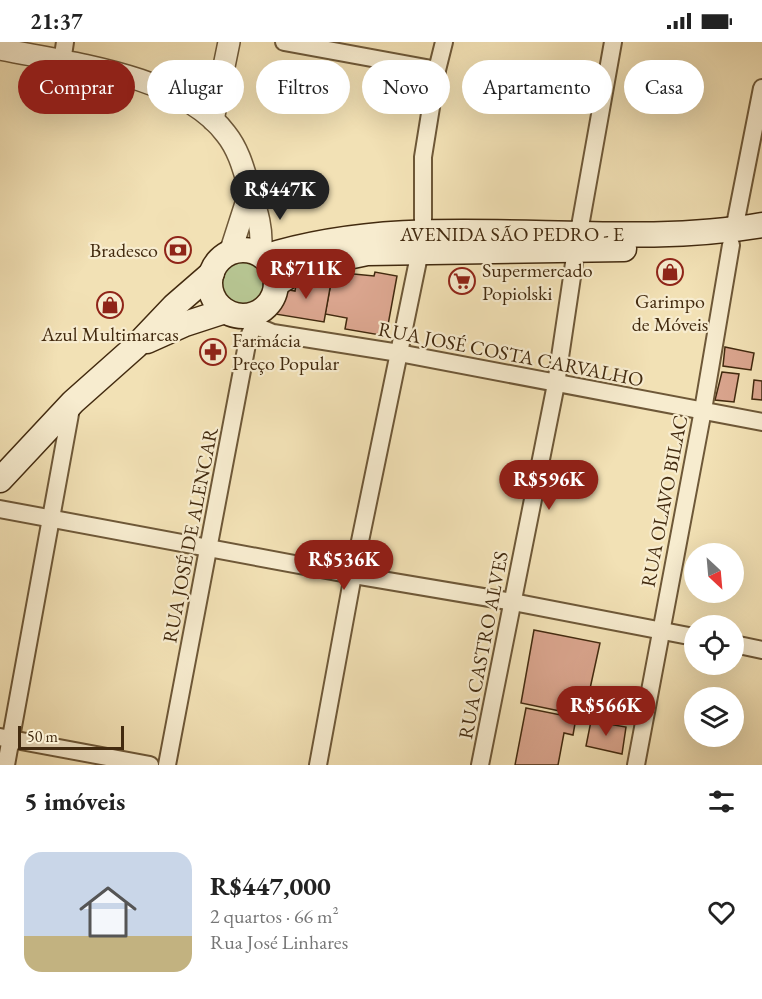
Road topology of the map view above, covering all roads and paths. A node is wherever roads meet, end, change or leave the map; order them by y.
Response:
1 (229, 42) edge
2 (284, 42) edge
3 (444, 42) edge
4 (613, 42) edge
5 (0, 49) edge
6 (64, 52) edge
7 (382, 60) edge
8 (440, 60) edge
9 (762, 88) edge
10 (430, 114) edge
11 (213, 120) junction
12 (251, 191) junction
13 (762, 225) edge
14 (732, 238) junction
15 (762, 240) edge
16 (422, 241) junction
17 (577, 241) junction
18 (230, 253) junction
19 (262, 256) junction
20 (212, 273) junction
21 (276, 284) junction
22 (242, 317) junction
23 (136, 346) junction
24 (399, 353) junction
25 (556, 384) junction
26 (73, 402) junction
27 (703, 410) junction
28 (762, 422) edge
29 (0, 480) edge
30 (0, 509) edge
31 (51, 519) junction
32 (208, 548) junction
33 (353, 575) junction
34 (513, 602) junction
35 (660, 631) junction
36 (684, 636) edge
37 (744, 646) edge
38 (762, 650) edge
39 (5, 738) edge
40 (6, 765) edge
41 (150, 765) edge
42 (167, 765) edge
43 (318, 765) edge
44 (480, 765) edge
45 (636, 765) edge

1 - 11 street
2 - 7 street
3 - 8 street
4 - 17 street, RUA CASTRO ALVES
5 - 6 street
6 - 11 street
9 - 14 street, RUA OLAVO BILAC
10 - 16 street
11 - 12 street
12 - 18 street
12 - 19 street
13 - 14 main road, AVENIDA SÃO PEDRO - E
14 - 15 main road, AVENIDA SÃO PEDRO - E
14 - 17 main road, AVENIDA SÃO PEDRO - E
14 - 27 street, RUA OLAVO BILAC
16 - 17 main road, AVENIDA SÃO PEDRO - E
16 - 19 main road, AVENIDA SÃO PEDRO - E
16 - 21 main road, AVENIDA SÃO PEDRO - E
16 - 24 street
17 - 25 street, RUA CASTRO ALVES
18 - 19 main road
18 - 20 main road
19 - 21 main road
20 - 22 main road
20 - 23 main road
21 - 22 main road
22 - 23 main road
22 - 24 street, RUA JOSÉ COSTA CARVALHO
22 - 32 street, RUA JOSÉ DE ALENCAR
23 - 26 main road
24 - 25 street, RUA JOSÉ COSTA CARVALHO
24 - 33 street
25 - 27 street, RUA JOSÉ COSTA CARVALHO
25 - 34 street, RUA CASTRO ALVES
26 - 29 main road
26 - 31 street
27 - 28 street, RUA JOSÉ COSTA CARVALHO
27 - 35 street, RUA OLAVO BILAC
30 - 31 street
31 - 32 street
31 - 39 street
32 - 33 street
32 - 42 street, RUA JOSÉ DE ALENCAR
33 - 34 street
33 - 43 street
34 - 35 street
34 - 44 street, RUA CASTRO ALVES
35 - 36 street
35 - 45 street, RUA OLAVO BILAC
37 - 38 street
39 - 40 street
39 - 41 street

